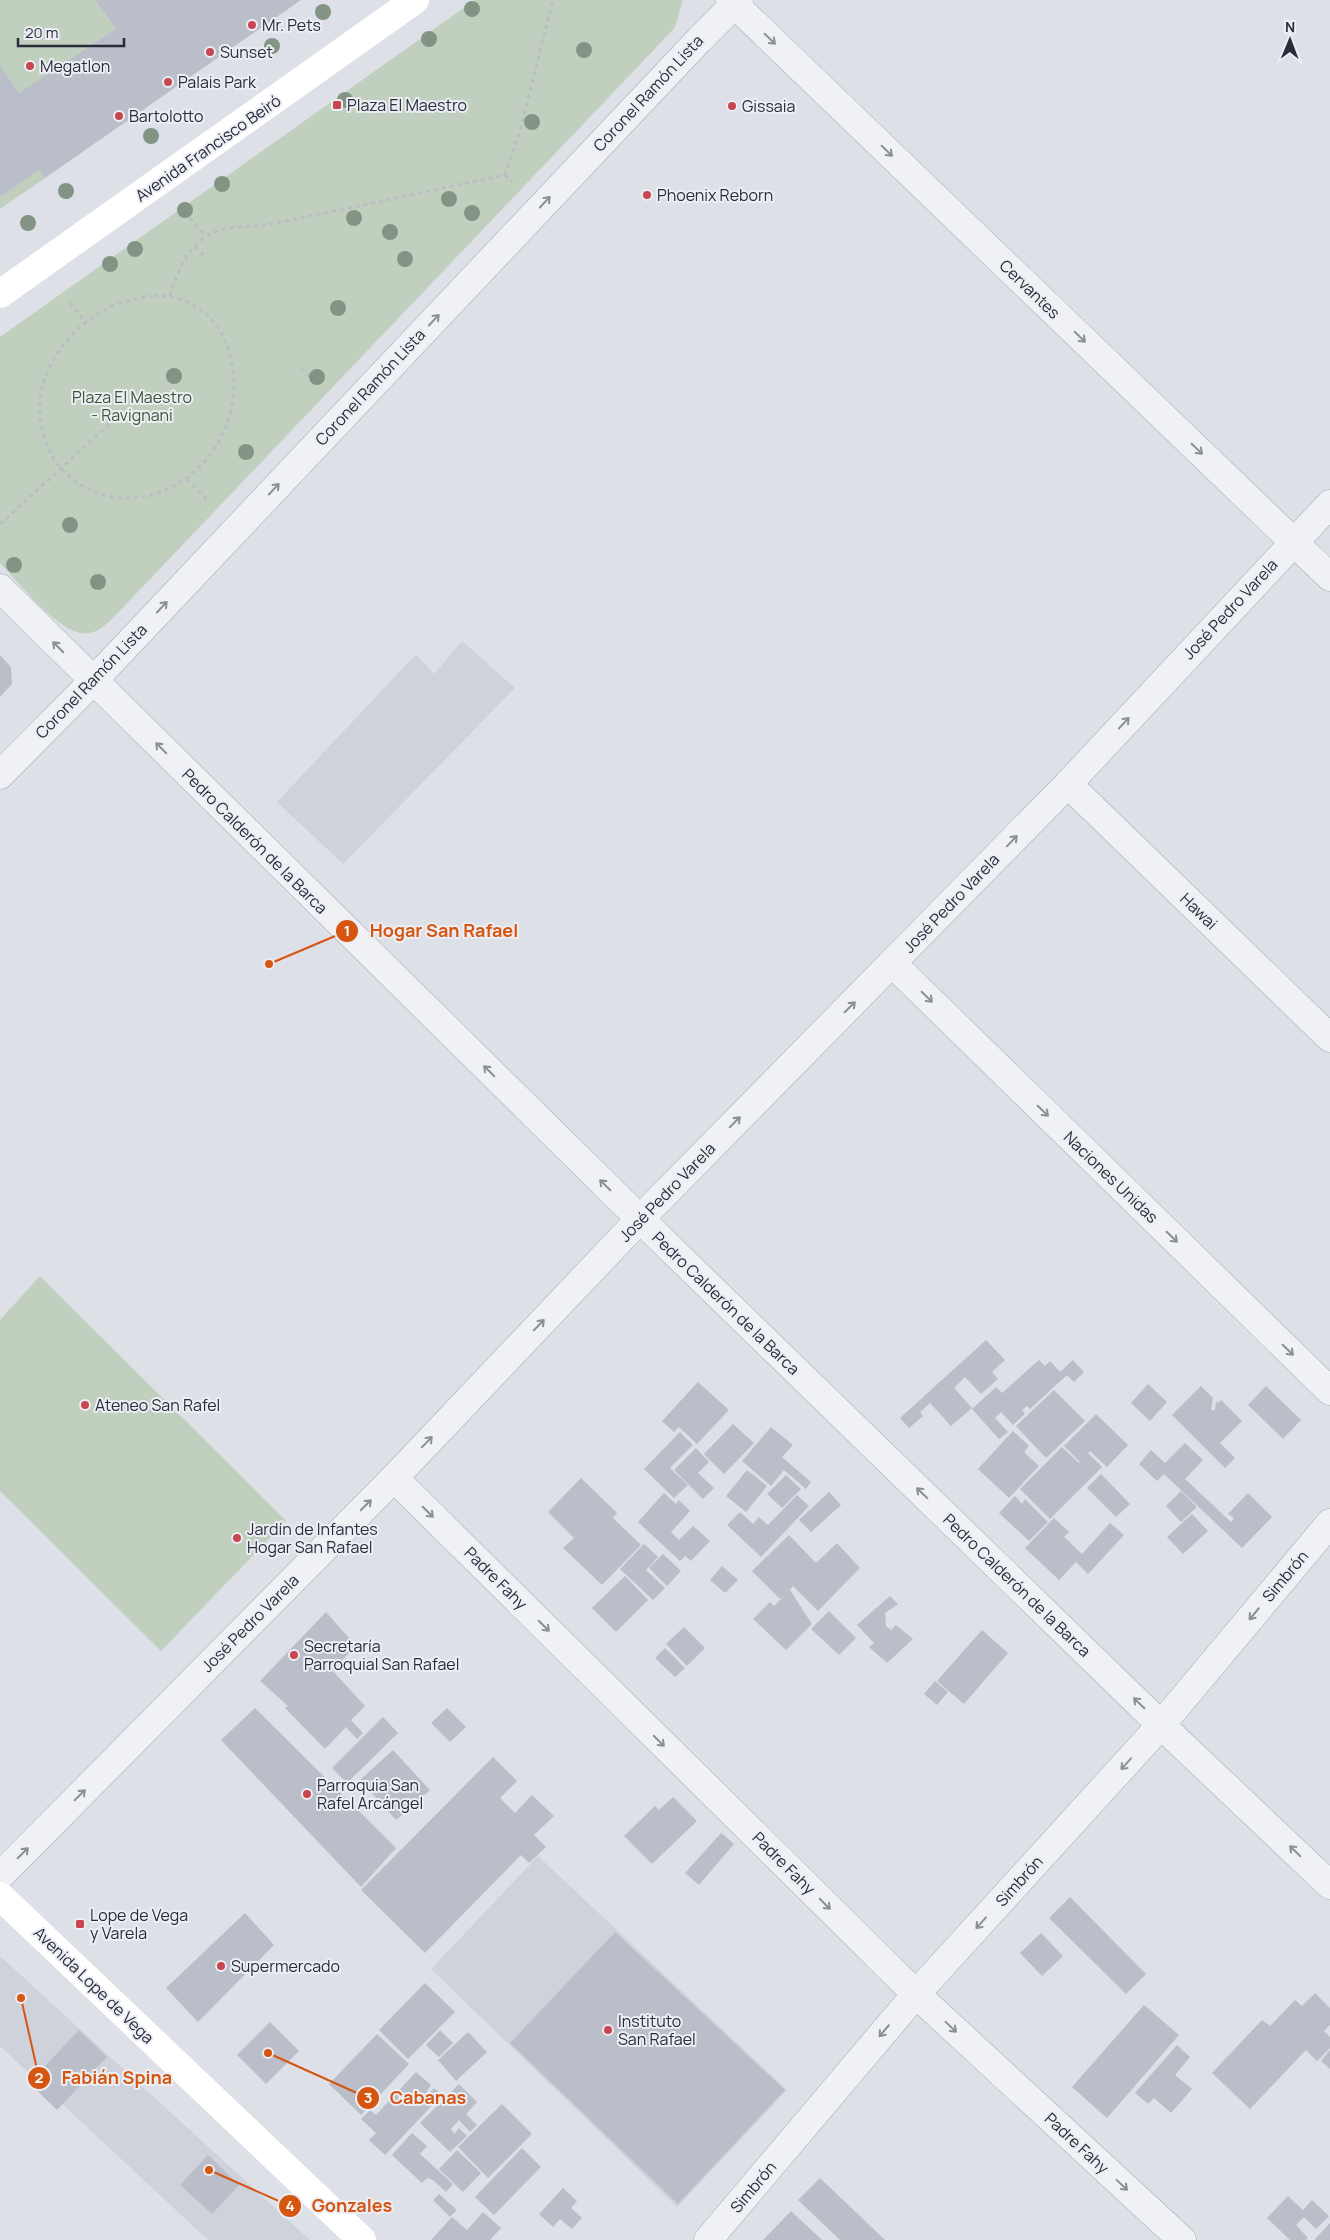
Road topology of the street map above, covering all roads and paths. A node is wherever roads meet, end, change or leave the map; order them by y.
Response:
1 (415, 0) edge
2 (553, 0) edge
3 (734, 2) edge
4 (505, 175) junction
5 (512, 182) dead end
6 (190, 218) dead end
7 (206, 236) junction
8 (195, 247) junction
9 (206, 257) dead end
10 (0, 294) edge
11 (170, 296) junction
12 (70, 303) dead end
13 (86, 323) junction
14 (301, 368) dead end
15 (318, 385) dead end
16 (124, 411) dead end
17 (60, 469) junction
18 (187, 478) junction
19 (208, 501) dead end
20 (1330, 504) edge
21 (0, 524) edge
22 (1293, 542) junction
23 (1330, 577) edge
24 (0, 588) edge
25 (93, 681) junction
26 (0, 775) edge
27 (1068, 784) junction
28 (892, 963) junction
29 (1330, 1038) edge
30 (640, 1219) junction
31 (1330, 1392) edge
32 (394, 1478) junction
33 (1330, 1522) edge
34 (1161, 1725) junction
35 (0, 1876) edge
36 (1330, 1885) edge
37 (0, 1896) edge
38 (916, 1994) junction
39 (362, 2240) edge
40 (708, 2240) edge
41 (1182, 2240) edge

1 - 10 main road, Avenida Francisco Beiró
2 - 4 path
3 -> 22 street, Cervantes
25 -> 3 street, Coronel Ramón Lista
4 - 5 path
4 - 7 path
6 - 7 path
7 - 8 path
8 - 9 path
8 - 11 path
11 - 13 path
11 - 18 path
12 - 13 path
13 - 17 path
14 - 15 path
16 - 17 path
17 - 18 path
17 - 21 path
18 - 19 path
20 - 22 street, José Pedro Varela
22 - 23 street, Cervantes
27 -> 22 street, José Pedro Varela
25 -> 24 street, Pedro Calderón de la Barca
25 - 26 street, Coronel Ramón Lista
30 -> 25 street, Pedro Calderón de la Barca
28 -> 27 street, José Pedro Varela
27 - 29 street, Hawai
30 -> 28 street, José Pedro Varela
28 -> 31 street, Naciones Unidas
32 -> 30 street, José Pedro Varela
34 -> 30 street, Pedro Calderón de la Barca
35 -> 32 street, José Pedro Varela
32 -> 38 street, Padre Fahy
33 -> 34 street, Simbrón
36 -> 34 street, Pedro Calderón de la Barca
34 -> 38 street, Simbrón
37 - 39 main road, Avenida Lope de Vega
38 -> 40 street, Simbrón
38 -> 41 street, Padre Fahy

